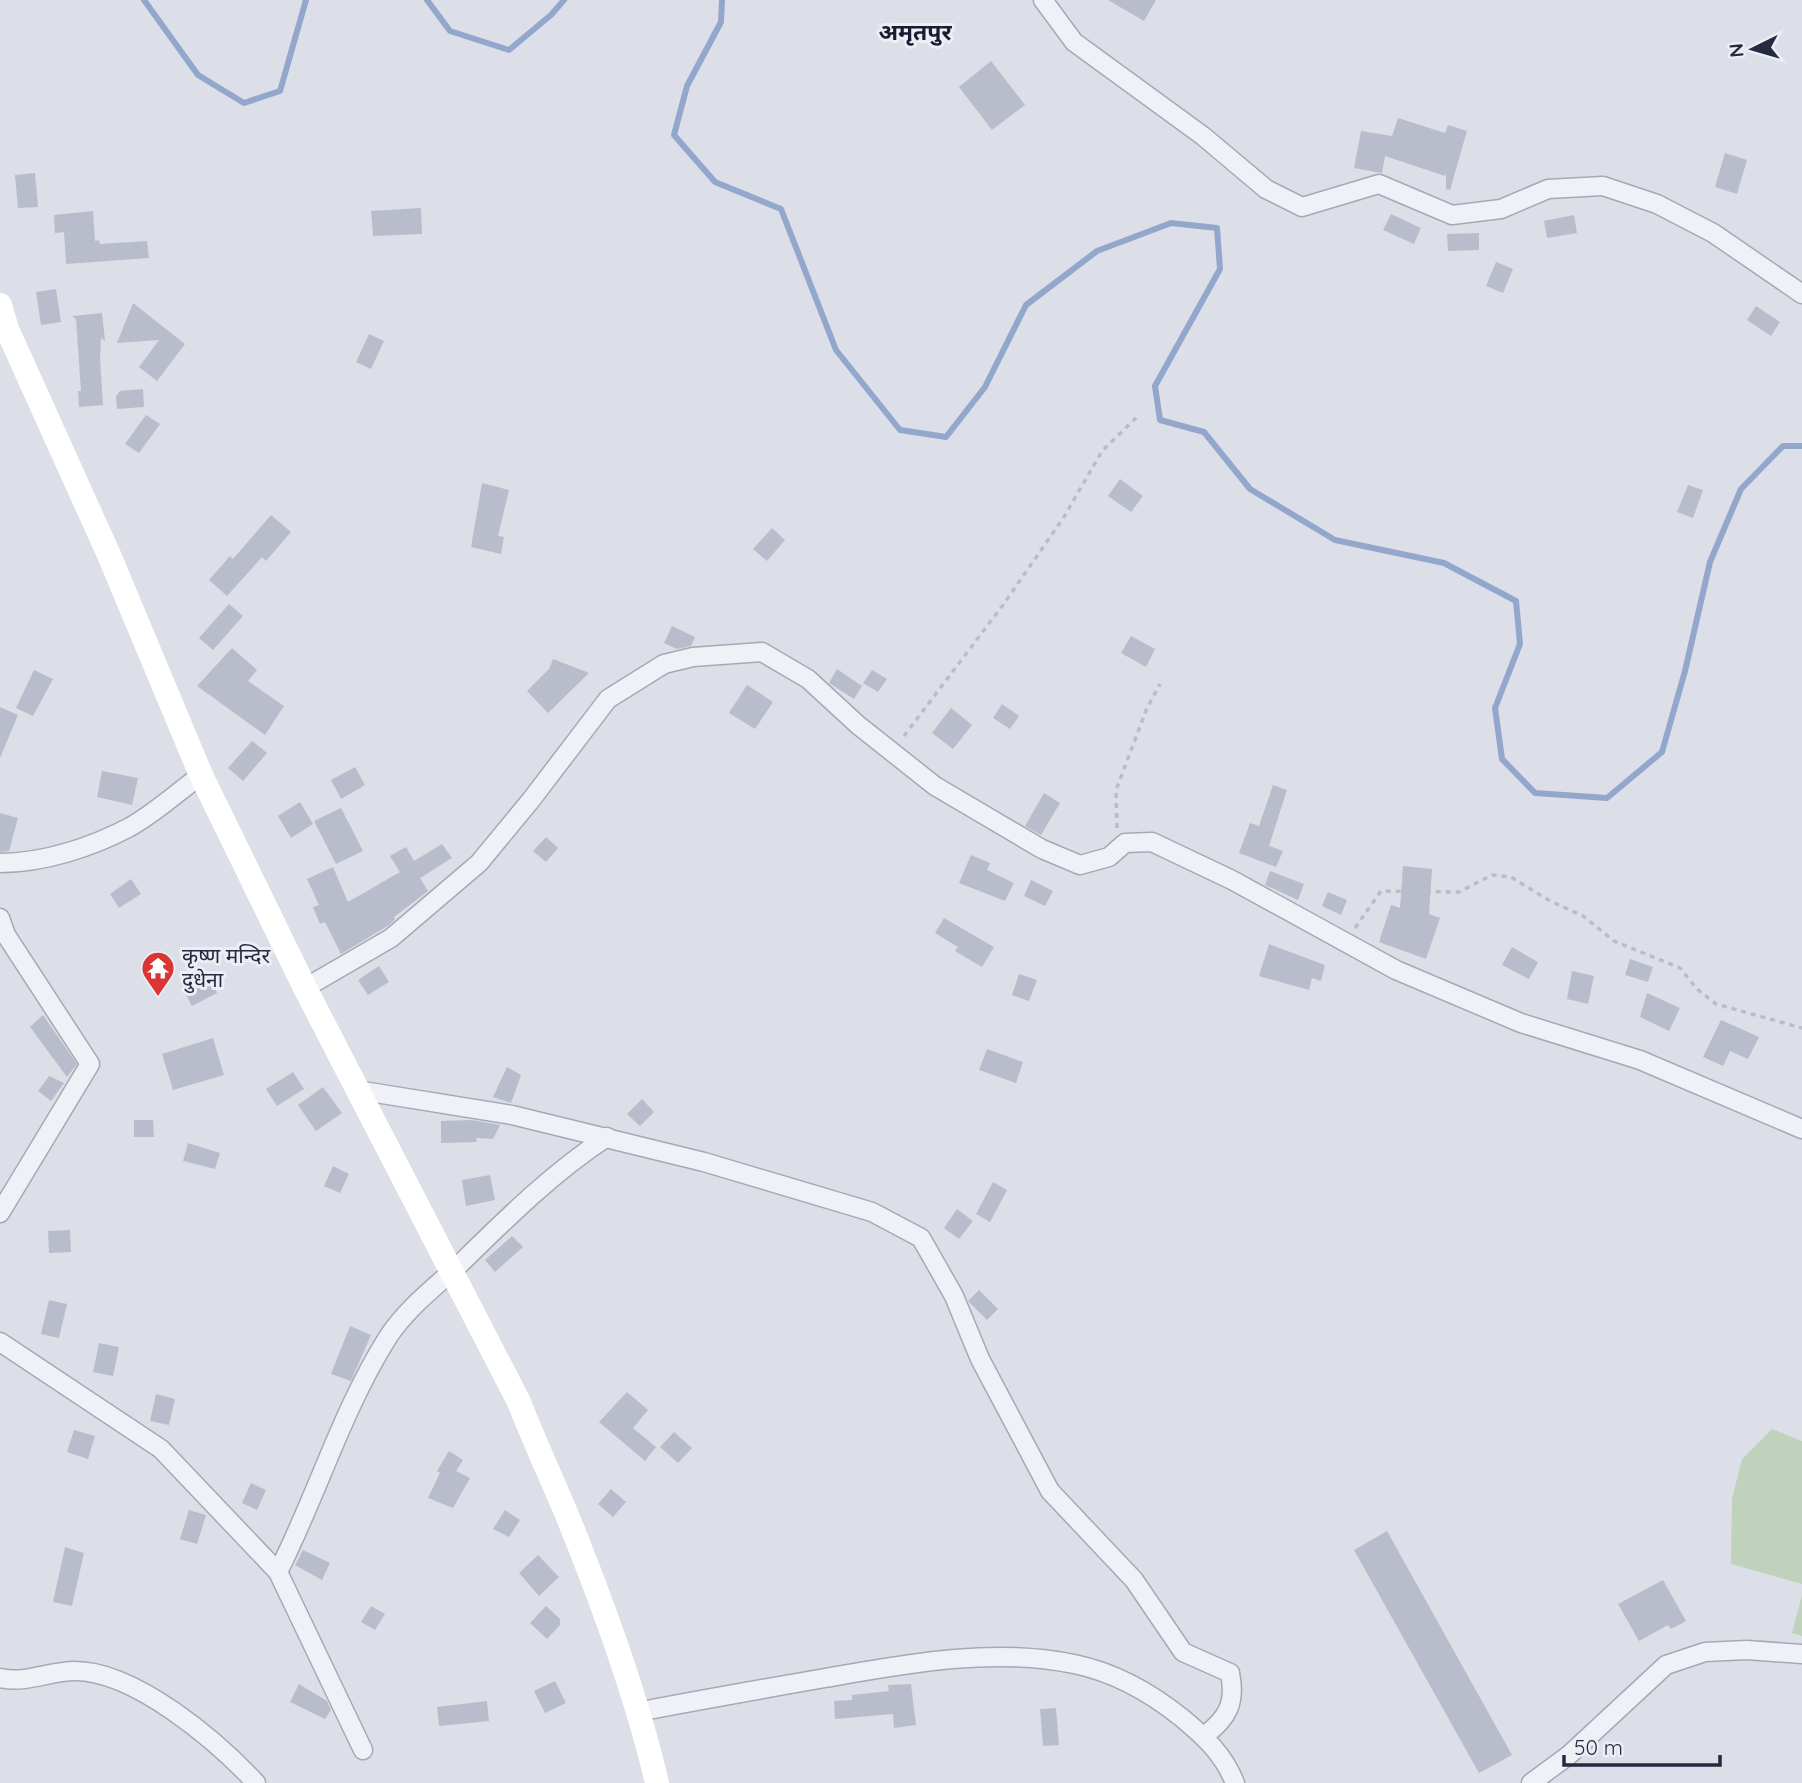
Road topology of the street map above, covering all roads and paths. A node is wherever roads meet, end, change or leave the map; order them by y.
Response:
1 (1043, 0) edge
2 (1802, 294) edge
3 (0, 305) edge
4 (1138, 416) dead end
5 (1160, 684) dead end
6 (892, 752) junction
7 (201, 775) junction
8 (1109, 857) junction
9 (0, 863) edge
10 (0, 918) edge
11 (1346, 942) junction
12 (304, 988) junction
13 (1802, 1028) edge
14 (356, 1090) junction
15 (1802, 1129) edge
16 (607, 1137) junction
17 (0, 1213) edge
18 (450, 1272) junction
19 (0, 1342) edge
20 (278, 1572) junction
21 (1802, 1654) edge
22 (0, 1678) edge
23 (637, 1712) junction
24 (1203, 1736) junction
25 (363, 1750) dead end
26 (256, 1783) edge
27 (657, 1783) edge
28 (1234, 1783) edge
29 (1531, 1783) edge

1 - 2 street
3 - 7 main road
4 - 6 path
5 - 8 path
6 - 8 street
6 - 12 street
7 - 9 street
7 - 12 main road
8 - 11 street
10 - 17 street
11 - 13 path
11 - 15 street
12 - 14 main road
14 - 16 street
14 - 18 main road
16 - 18 street
16 - 24 street
18 - 20 street
18 - 23 main road
19 - 20 street
20 - 25 street
21 - 29 street
22 - 26 street
23 - 24 street
23 - 27 main road
24 - 28 street

